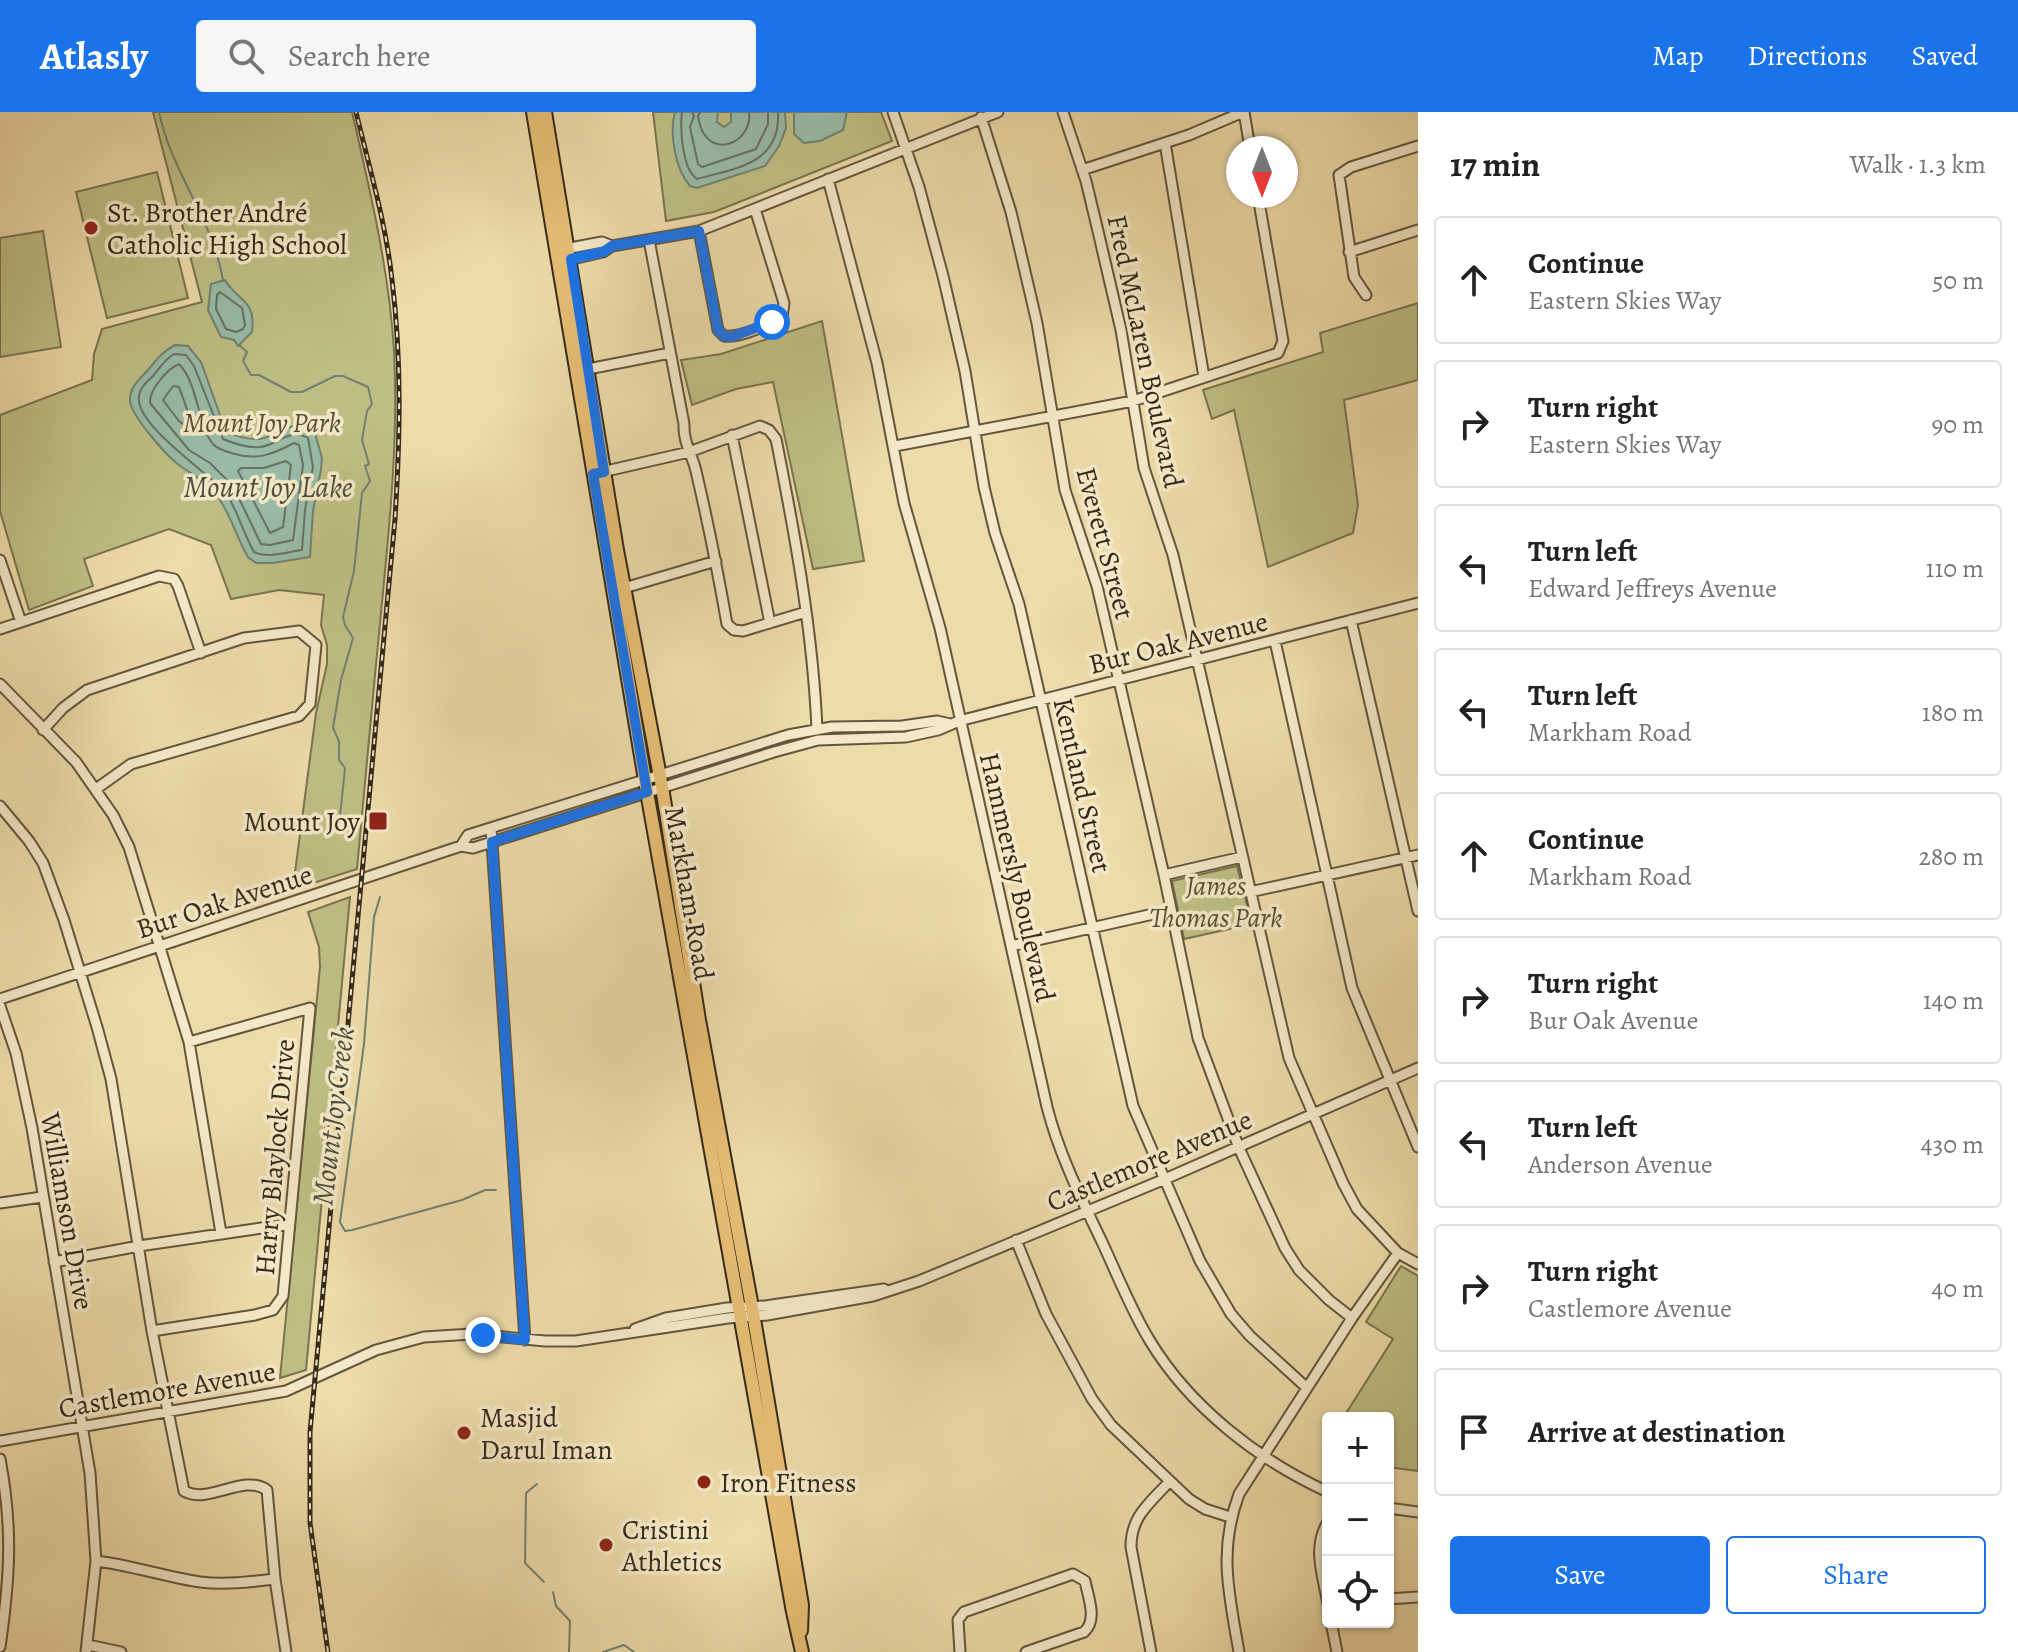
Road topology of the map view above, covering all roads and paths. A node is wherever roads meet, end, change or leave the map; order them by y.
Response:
1 (533, 112) edge
2 (545, 112) edge
3 (893, 112) edge
4 (998, 112) edge
5 (1063, 112) edge
6 (1244, 112) edge
7 (981, 117) junction
8 (1248, 136) edge
9 (1165, 143) junction
10 (1418, 146) edge
11 (906, 148) junction
12 (1082, 170) junction
13 (828, 179) junction
14 (1260, 208) edge
15 (755, 209) junction
16 (1418, 230) edge
17 (699, 231) junction
18 (649, 240) junction
19 (1349, 252) junction
20 (563, 255) junction
21 (1366, 295) dead end
22 (670, 353) junction
23 (588, 369) junction
24 (1204, 377) junction
25 (1133, 401) junction
26 (1053, 419) junction
27 (975, 431) junction
28 (732, 435) junction
29 (895, 446) junction
30 (689, 452) junction
31 (599, 473) junction
32 (0, 560) edge
33 (716, 561) junction
34 (624, 588) junction
35 (1418, 603) edge
36 (806, 612) junction
37 (1351, 620) junction
38 (21, 622) junction
39 (770, 623) junction
40 (0, 629) edge
41 (1275, 641) junction
42 (201, 653) junction
43 (1195, 661) junction
44 (1119, 679) junction
45 (0, 684) edge
46 (1042, 699) junction
47 (954, 722) junction
48 (43, 730) junction
49 (817, 730) junction
50 (660, 782) junction
51 (646, 786) junction
52 (96, 789) junction
53 (0, 806) edge
54 (491, 828) junction
55 (492, 842) junction
56 (461, 846) junction
57 (1418, 855) edge
58 (1242, 857) junction
59 (1404, 858) junction
60 (1164, 875) junction
61 (1327, 875) junction
62 (1250, 892) junction
63 (1171, 910) junction
64 (1418, 911) edge
65 (1093, 927) junction
66 (161, 945) junction
67 (1011, 946) junction
68 (80, 972) junction
69 (0, 999) edge
70 (0, 1006) edge
71 (189, 1042) junction
72 (1418, 1068) edge
73 (1389, 1080) junction
74 (1313, 1112) junction
75 (1418, 1147) edge
76 (1239, 1148) junction
77 (1165, 1179) junction
78 (42, 1197) junction
79 (0, 1203) edge
80 (1087, 1211) junction
81 (289, 1224) junction
82 (221, 1233) junction
83 (1016, 1240) junction
84 (139, 1246) junction
85 (1398, 1253) junction
86 (54, 1262) junction
87 (1418, 1264) edge
88 (747, 1312) junction
89 (1352, 1318) junction
90 (152, 1331) junction
91 (525, 1340) junction
92 (1307, 1388) junction
93 (167, 1412) junction
94 (83, 1427) junction
95 (0, 1441) edge
96 (1261, 1456) junction
97 (0, 1459) edge
98 (1169, 1482) junction
99 (1322, 1489) edge
100 (1394, 1509) edge
101 (1418, 1512) edge
102 (1230, 1517) junction
103 (1322, 1531) edge
104 (96, 1561) junction
105 (1322, 1565) edge
106 (275, 1579) junction
107 (1418, 1597) edge
108 (1394, 1599) edge
109 (1332, 1628) edge
110 (0, 1647) edge
111 (87, 1648) edge
112 (121, 1652) edge
113 (286, 1652) edge
114 (802, 1652) edge
115 (960, 1652) edge
116 (1026, 1652) edge
117 (1151, 1652) edge
118 (1239, 1652) edge
119 (1337, 1652) edge

1 - 20 main road, Markham Road
2 - 20 main road, Markham Road
3 - 11 street, Kentland Street
4 - 7 street
5 - 12 street, Fred McLaren Boulevard
6 - 8 street
6 - 9 street
7 - 11 street
7 - 26 street, Everett Street
9 - 12 street
9 - 24 street
10 - 19 street
11 - 13 street
11 - 27 street, Kentland Street
12 - 25 street, Fred McLaren Boulevard
13 - 15 street
13 - 29 street, Hammersly Boulevard
14 - 24 street
15 - 17 street
15 - 17 street
16 - 19 street
17 - 18 street
18 - 20 street
18 - 22 street
19 - 21 street
20 - 23 main road, Markham Road
20 - 31 main road, Markham Road
22 - 23 street
22 - 30 street
23 - 31 main road, Markham Road
24 - 25 street
25 - 26 street
25 - 43 street, Fred McLaren Boulevard
26 - 27 street
26 - 44 street, Everett Street
27 - 29 street
27 - 46 street, Kentland Street
28 - 30 street
28 - 36 street
28 - 39 street
29 - 47 street, Hammersly Boulevard
30 - 31 street
30 - 33 street
31 - 34 main road, Markham Road
31 - 51 main road, Markham Road
32 - 38 street
33 - 34 street
33 - 39 street
34 - 50 main road, Markham Road
35 - 37 street, Bur Oak Avenue
36 - 39 street
36 - 49 street
37 - 41 street, Bur Oak Avenue
37 - 59 street
38 - 40 street
38 - 42 street
41 - 43 street, Bur Oak Avenue
41 - 61 street
42 - 48 street
42 - 52 street
43 - 44 street, Bur Oak Avenue
43 - 58 street, Fred McLaren Boulevard
44 - 46 street, Bur Oak Avenue
44 - 60 street, Everett Street
45 - 48 street
46 - 47 street, Bur Oak Avenue
46 - 65 street, Kentland Street
47 - 49 street, Bur Oak Avenue
47 - 50 street, Bur Oak Avenue
47 - 67 street, Hammersly Boulevard
48 - 52 street
49 - 50 street, Bur Oak Avenue
50 - 51 street, Bur Oak Avenue
50 - 88 main road, Markham Road
51 - 54 street, Bur Oak Avenue
51 - 55 street, Bur Oak Avenue
51 - 88 main road, Markham Road
52 - 66 street
53 - 68 street
54 - 55 street
54 - 56 street, Bur Oak Avenue
55 - 56 street, Bur Oak Avenue
55 - 91 street
56 - 66 street, Bur Oak Avenue
57 - 59 street
58 - 60 street
58 - 62 street, Fred McLaren Boulevard
59 - 61 street
59 - 64 street
60 - 63 street, Everett Street
61 - 62 street
61 - 73 street
62 - 74 street, Fred McLaren Boulevard
63 - 65 street
63 - 76 street, Everett Street
65 - 67 street
65 - 77 street, Kentland Street
66 - 68 street, Bur Oak Avenue
66 - 71 street
67 - 80 street, Hammersly Boulevard
68 - 69 street, Bur Oak Avenue
68 - 84 street
70 - 78 street, Williamson Drive
71 - 81 street, Harry Blaylock Drive
71 - 82 street
72 - 73 street, Castlemore Avenue
73 - 74 street, Castlemore Avenue
73 - 75 street
74 - 76 street, Castlemore Avenue
74 - 85 street, Fred McLaren Boulevard
76 - 77 street, Castlemore Avenue
76 - 89 street, Everett Street
77 - 80 street, Castlemore Avenue
77 - 92 street, Kentland Street
78 - 79 street
78 - 86 street, Williamson Drive
80 - 83 street, Castlemore Avenue
80 - 96 street, Hammersly Boulevard
81 - 82 street
81 - 90 street, Harry Blaylock Drive
82 - 84 street
83 - 88 street, Castlemore Avenue
83 - 98 street
84 - 86 street
84 - 90 street
85 - 87 street, Fred McLaren Boulevard
85 - 89 street
86 - 94 street, Williamson Drive
88 - 91 street, Castlemore Avenue
88 - 114 main road, Markham Road
89 - 92 street
90 - 93 street
91 - 93 street, Castlemore Avenue
92 - 96 street
93 - 94 street, Castlemore Avenue
93 - 106 street
94 - 95 street, Castlemore Avenue
94 - 104 street, Williamson Drive
96 - 99 street, Hammersly Boulevard
96 - 102 street
97 - 110 street
98 - 102 street
98 - 117 street
100 - 101 street
102 - 118 street
103 - 105 street
104 - 106 street
104 - 111 street, Williamson Drive
106 - 113 street
107 - 108 street
109 - 119 street
111 - 112 street
115 - 116 street

